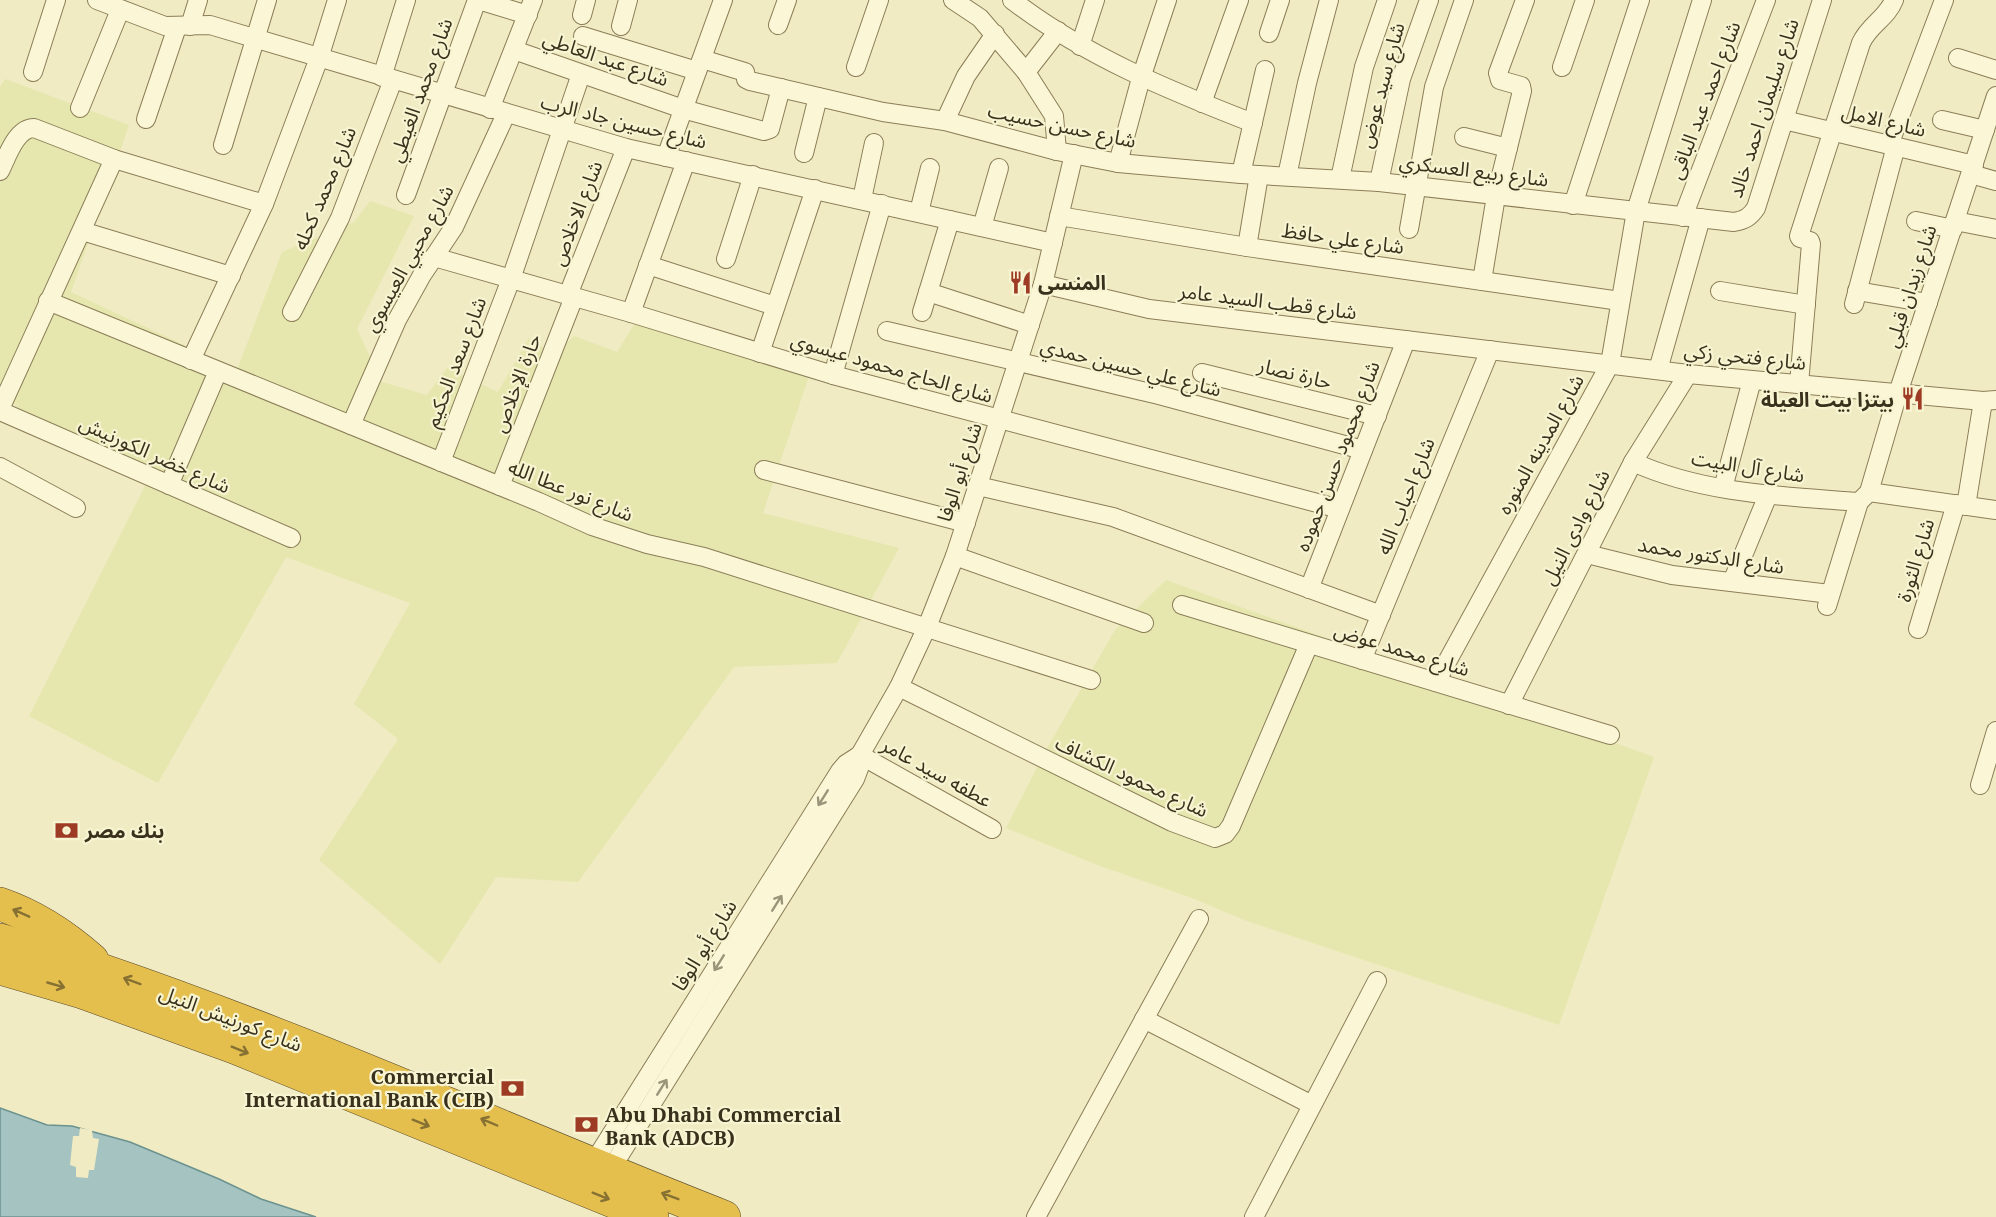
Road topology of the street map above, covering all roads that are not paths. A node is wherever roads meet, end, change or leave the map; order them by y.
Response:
1 (56, 0) edge
2 (97, 0) edge
3 (198, 0) edge
4 (267, 0) edge
5 (337, 0) edge
6 (406, 0) edge
7 (478, 0) edge
8 (628, 0) edge
9 (723, 0) edge
10 (787, 0) edge
11 (953, 0) edge
12 (1095, 0) edge
13 (1167, 0) edge
14 (1239, 0) edge
15 (1280, 0) edge
16 (1329, 0) edge
17 (1387, 0) edge
18 (1429, 0) edge
19 (1464, 0) edge
20 (1525, 0) edge
21 (1585, 0) edge
22 (1640, 0) edge
23 (1702, 0) edge
24 (1766, 0) edge
25 (1822, 0) edge
26 (1894, 0) edge
27 (1944, 0) edge
28 (877, 1) edge
29 (1014, 1) edge
30 (126, 7) edge
31 (531, 8) edge
32 (778, 25) dead end
33 (184, 26) junction
34 (621, 26) dead end
35 (1058, 31) junction
36 (1269, 33) dead end
37 (995, 34) junction
38 (583, 36) dead end
39 (255, 39) junction
40 (1080, 46) junction
41 (514, 50) junction
42 (319, 58) junction
43 (1958, 58) dead end
44 (699, 65) junction
45 (856, 67) dead end
46 (1562, 67) dead end
47 (1265, 70) dead end
48 (1996, 70) edge
49 (33, 72) dead end
50 (1026, 72) junction
51 (581, 74) junction
52 (1141, 78) junction
53 (387, 79) junction
54 (781, 88) junction
55 (442, 95) junction
56 (1996, 96) edge
57 (818, 97) junction
58 (1203, 103) junction
59 (80, 108) dead end
60 (683, 109) junction
61 (498, 111) junction
62 (146, 119) dead end
63 (1784, 120) junction
64 (1942, 120) dead end
65 (945, 121) junction
66 (1253, 123) junction
67 (1990, 125) edge
68 (562, 130) junction
69 (1833, 131) junction
70 (1464, 137) dead end
71 (874, 143) dead end
72 (223, 145) dead end
73 (1892, 146) junction
74 (626, 148) junction
75 (1508, 148) junction
76 (804, 153) dead end
77 (1066, 153) junction
78 (666, 156) junction
79 (114, 159) junction
80 (686, 161) junction
81 (1118, 162) junction
82 (930, 168) dead end
83 (999, 168) dead end
84 (1972, 169) junction
85 (0, 171) edge
86 (1250, 174) junction
87 (753, 175) junction
88 (1287, 176) junction
89 (1340, 179) junction
90 (1996, 181) edge
91 (1379, 182) junction
92 (1416, 186) junction
93 (815, 189) junction
94 (406, 195) dead end
95 (1496, 196) junction
96 (862, 199) junction
97 (264, 204) junction
98 (882, 204) junction
99 (1573, 205) junction
100 (1636, 211) junction
101 (919, 212) junction
102 (1059, 216) junction
103 (1692, 218) junction
104 (950, 220) junction
105 (1916, 221) dead end
106 (1954, 225) junction
107 (982, 227) junction
108 (1409, 229) dead end
109 (1996, 229) edge
110 (82, 231) junction
111 (1053, 243) junction
112 (1247, 247) junction
113 (434, 257) junction
114 (726, 260) dead end
115 (648, 265) junction
116 (231, 276) junction
117 (511, 279) junction
118 (1482, 281) junction
119 (1043, 284) junction
120 (1720, 291) dead end
121 (928, 292) junction
122 (571, 296) junction
123 (48, 300) junction
124 (1620, 301) junction
125 (1929, 303) junction
126 (1806, 305) junction
127 (776, 306) junction
128 (292, 312) dead end
129 (922, 312) dead end
130 (631, 313) junction
131 (1030, 325) junction
132 (887, 331) dead end
133 (1406, 340) junction
134 (1490, 350) junction
135 (760, 353) junction
136 (191, 360) junction
137 (1018, 362) junction
138 (1610, 364) junction
139 (1658, 370) junction
140 (218, 371) junction
141 (1202, 374) dead end
142 (1688, 374) junction
143 (833, 375) junction
144 (1752, 380) junction
145 (1799, 384) junction
146 (1898, 393) junction
147 (1990, 401) edge
148 (0, 410) edge
149 (1377, 416) junction
150 (999, 420) junction
151 (351, 425) junction
152 (1363, 450) junction
153 (441, 462) junction
154 (1633, 462) junction
155 (0, 467) edge
156 (764, 470) dead end
157 (169, 485) junction
158 (500, 486) junction
159 (978, 486) junction
160 (1723, 488) junction
161 (1768, 495) junction
162 (1864, 497) junction
163 (1961, 505) junction
164 (76, 508) dead end
165 (1340, 509) junction
166 (1996, 510) edge
167 (966, 522) junction
168 (291, 538) dead end
169 (1587, 554) junction
170 (955, 556) junction
171 (1732, 582) junction
172 (1309, 589) junction
173 (1829, 600) joint
174 (1182, 605) dead end
175 (1381, 615) junction
176 (1144, 623) dead end
177 (927, 627) junction
178 (1918, 629) dead end
179 (1309, 644) junction
180 (1362, 660) junction
181 (1091, 680) dead end
182 (1436, 682) junction
183 (899, 687) junction
184 (1509, 705) junction
185 (1996, 731) edge
186 (1610, 735) dead end
187 (860, 755) junction
188 (1980, 785) dead end
189 (992, 829) dead end
190 (0, 904) edge
191 (1199, 918) dead end
192 (0, 940) edge
193 (0, 968) edge
194 (102, 970) junction
195 (1377, 981) dead end
196 (1144, 1019) junction
197 (1312, 1105) junction
198 (600, 1168) junction
199 (652, 1217) edge
200 (724, 1217) edge
201 (1036, 1217) edge
202 (1254, 1217) edge

1 - 49 street
2 - 30 street, شارع حسين جاد الرب
3 - 33 street
4 - 39 street
5 - 42 street
6 - 53 street, شارع محمد كحله
7 - 31 street
7 - 55 street, شارع محمد الغيطي
8 - 34 street
9 - 44 street
10 - 32 street
11 - 37 street, شارع أبو الوفا
12 - 40 street
13 - 52 street
14 - 58 street
15 - 36 street
16 - 88 street
17 - 89 street
18 - 91 street, شارع سيد عوض
19 - 92 street
20 - 75 street
21 - 46 street
22 - 99 street
23 - 100 street, شارع المدينه المنوره
24 - 103 street, شارع احمد عبد الباقى
25 - 63 street, شارع سليمان احمد خالد
26 - 69 street
27 - 73 street
28 - 45 street
29 - 35 street
30 - 33 street, شارع حسين جاد الرب
30 - 59 street
31 - 41 street, شارع محيي العيسوي
33 - 39 street, شارع حسين جاد الرب
33 - 62 street
35 - 40 street
35 - 50 street
37 - 50 street, شارع أبو الوفا
37 - 65 street
38 - 44 street
39 - 42 street, شارع حسين جاد الرب
39 - 72 street
40 - 52 street
41 - 51 street, شارع عبد العاطي
41 - 61 street, شارع محيي العيسوي
42 - 53 street, شارع حسين جاد الرب
42 - 97 street
43 - 48 street
44 - 54 street, شارع حسن حسيب
44 - 60 street
47 - 66 street
50 - 77 street, شارع أبو الوفا
51 - 60 street, شارع عبد العاطي
51 - 68 street, شارع سعد الحكيم
52 - 58 street
52 - 81 street
53 - 55 street, شارع حسين جاد الرب
53 - 128 street, شارع محمد كحله
54 - 57 street, شارع حسن حسيب
54 - 60 street, شارع عبد العاطي
55 - 61 street, شارع حسين جاد الرب
55 - 94 street, شارع محمد الغيطي
56 - 67 street, شارع زيدان قبلي
57 - 65 street, شارع حسن حسيب
57 - 76 street
58 - 66 street
60 - 78 street
61 - 68 street, شارع حسين جاد الرب
61 - 113 street, شارع محيي العيسوي
63 - 69 street, شارع الامل
63 - 103 street, شارع سليمان احمد خالد
64 - 67 street
65 - 77 street, شارع حسن حسيب
66 - 86 street
67 - 84 street, شارع زيدان قبلي
68 - 74 street, شارع حسين جاد الرب
68 - 117 street, شارع سعد الحكيم
69 - 73 street, شارع الامل
69 - 126 street
70 - 75 street
71 - 96 street
73 - 84 street, شارع الامل
73 - 125 street
74 - 78 street, شارع حسين جاد الرب
74 - 122 street, شارع الاخلاص
75 - 95 street
77 - 81 street, شارع حسن حسيب
77 - 102 street, شارع أبو الوفا
78 - 80 street, شارع حسين جاد الرب
79 - 85 street
79 - 97 street
79 - 110 street
80 - 87 street, شارع حسين جاد الرب
80 - 115 street
81 - 86 street, شارع حسن حسيب
82 - 101 street
83 - 107 street
84 - 90 street, شارع الامل
84 - 106 street, شارع زيدان قبلي
86 - 88 street, شارع ربيع العسكري
86 - 112 street
87 - 93 street, شارع حسين جاد الرب
87 - 114 street
88 - 89 street, شارع ربيع العسكري
89 - 91 street, شارع ربيع العسكري
91 - 92 street, شارع ربيع العسكري
92 - 95 street, شارع ربيع العسكري
92 - 108 street
93 - 96 street, شارع حسين جاد الرب
93 - 127 street
95 - 99 street, شارع ربيع العسكري
95 - 118 street
96 - 98 street, شارع حسين جاد الرب
97 - 116 street
98 - 101 street, شارع حسين جاد الرب
98 - 143 street
99 - 100 street, شارع ربيع العسكري
100 - 103 street, شارع ربيع العسكري
100 - 124 street, شارع المدينه المنوره
101 - 104 street, شارع حسين جاد الرب
102 - 111 street, شارع أبو الوفا
102 - 112 street, شارع علي حافظ
103 - 139 street, شارع احمد عبد الباقى
104 - 107 street, شارع حسين جاد الرب
104 - 121 street
105 - 106 street
106 - 109 street
106 - 125 street, شارع زيدان قبلي
107 - 111 street, شارع حسين جاد الرب
110 - 116 street
110 - 123 street
111 - 119 street, شارع أبو الوفا
112 - 118 street, شارع علي حافظ
113 - 117 street, شارع الحاج محمود عيسوي
113 - 151 street, شارع محيي العيسوي
115 - 127 street
115 - 130 street
116 - 136 street
117 - 122 street, شارع الحاج محمود عيسوي
117 - 153 street, شارع سعد الحكيم
118 - 124 street, شارع علي حافظ
119 - 131 street, شارع أبو الوفا
119 - 133 street, شارع قطب السيد عامر
120 - 126 street
121 - 129 street
121 - 131 street
122 - 130 street, شارع الحاج محمود عيسوي
122 - 158 street, حارة الإخلاص
123 - 136 street, شارع نور عطا الله
123 - 148 street
124 - 138 street, شارع المدينه المنوره
125 - 146 street, شارع زيدان قبلي
126 - 145 street
127 - 135 street
130 - 135 street, شارع الحاج محمود عيسوي
131 - 137 street, شارع أبو الوفا
132 - 137 street, شارع علي حسين حمدي
133 - 134 street, شارع قطب السيد عامر
133 - 149 street, شارع محمود حسن حموده
134 - 138 street, شارع فتحي زكي
134 - 175 street, شارع احباب الله
135 - 143 street, شارع الحاج محمود عيسوي
136 - 140 street, شارع نور عطا الله
137 - 150 street, شارع أبو الوفا
137 - 152 street, شارع علي حسين حمدي
138 - 139 street, شارع فتحي زكي
138 - 182 street, شارع المدينه المنوره
139 - 142 street, شارع فتحي زكي
140 - 151 street, شارع نور عطا الله
140 - 157 street
141 - 149 street, حارة نصار
142 - 144 street, شارع فتحي زكي
142 - 154 street, شارع وادى النيل
143 - 150 street, شارع الحاج محمود عيسوي
144 - 145 street, شارع فتحي زكي
144 - 160 street
145 - 146 street, شارع فتحي زكي
146 - 147 street, شارع فتحي زكي
146 - 162 street, شارع زيدان قبلي
147 - 163 street, شارع الثورة
148 - 157 street, شارع خضر الكورنيش
149 - 152 street, شارع محمود حسن حموده
150 - 159 street, شارع أبو الوفا
150 - 165 street, شارع الحاج محمود عيسوي
151 - 153 street, شارع نور عطا الله
152 - 165 street, شارع محمود حسن حموده
153 - 158 street, شارع نور عطا الله
154 - 160 street, شارع آل البيت
154 - 169 street, شارع وادى النيل
155 - 164 street
156 - 167 street
157 - 168 street, شارع خضر الكورنيش
158 - 177 street, شارع نور عطا الله
159 - 167 street, شارع أبو الوفا
159 - 172 street, شارع محمد عوض
160 - 161 street, شارع آل البيت
161 - 162 street, شارع آل البيت
161 - 171 street
162 - 163 street, شارع آل البيت
162 - 173 street, شارع زيدان قبلي
163 - 166 street, شارع آل البيت
163 - 178 street, شارع الثورة
165 - 172 street, شارع محمود حسن حموده
167 - 170 street, شارع أبو الوفا
169 - 171 street, شارع الدكتور محمد
169 - 184 street, شارع وادى النيل
170 - 176 street
170 - 177 street, شارع أبو الوفا
171 - 173 street, شارع الدكتور محمد
172 - 175 street, شارع محمد عوض
174 - 179 street, شارع محمد عوض
175 - 180 street, شارع احباب الله
177 - 181 street, شارع نور عطا الله
177 - 183 street, شارع أبو الوفا
179 - 180 street, شارع محمد عوض
179 - 183 street, شارع محمود الكشاف
180 - 182 street, شارع محمد عوض
182 - 184 street, شارع محمد عوض
183 - 187 street, شارع أبو الوفا
184 - 186 street, شارع محمد عوض
185 - 188 street
187 - 189 street, عطفه سيد عامر
187 - 198 street, شارع أبو الوفا
194 -> 190 highway
191 - 196 street
192 - 194 highway, شارع كورنيش النيل
193 -> 199 highway, شارع كورنيش النيل
198 -> 194 highway, شارع كورنيش النيل
195 - 197 street
196 - 197 street
196 - 201 street
197 - 202 street
200 -> 198 highway, شارع كورنيش النيل

